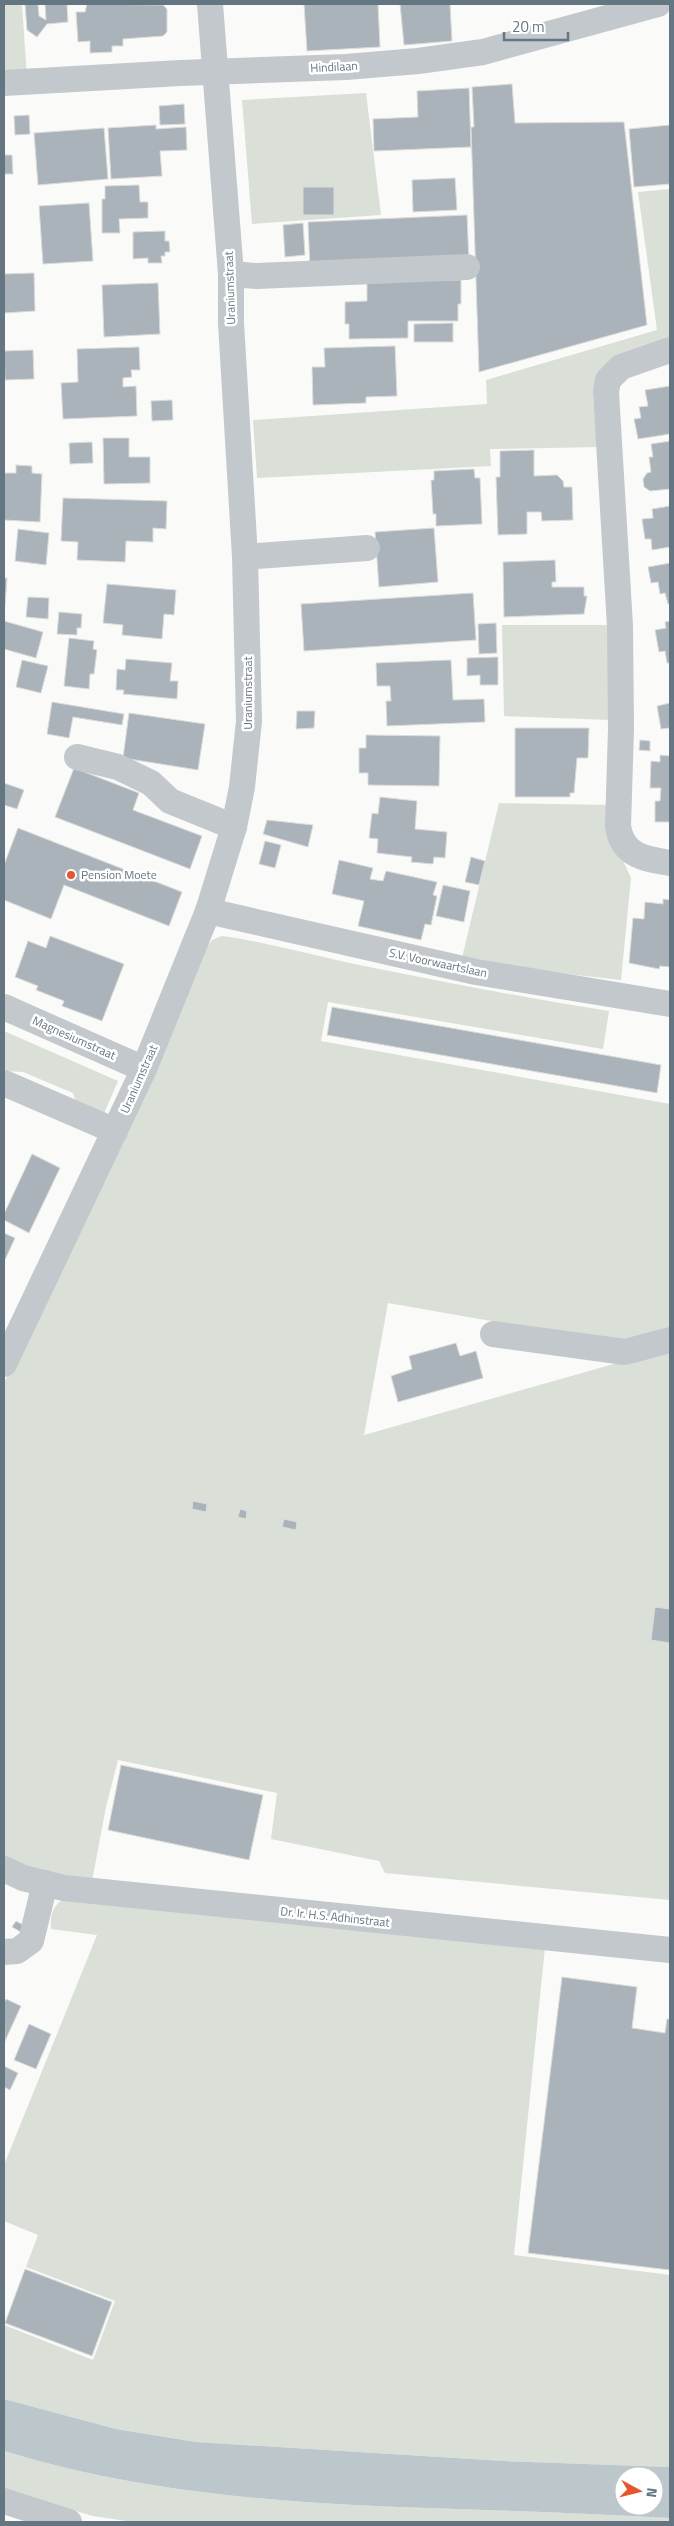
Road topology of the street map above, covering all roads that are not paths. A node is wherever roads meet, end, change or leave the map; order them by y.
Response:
1 (210, 4) edge
2 (658, 4) edge
3 (214, 72) junction
4 (4, 83) edge
5 (467, 267) dead end
6 (231, 274) junction
7 (670, 350) edge
8 (367, 548) dead end
9 (245, 557) junction
10 (77, 758) dead end
11 (234, 827) junction
12 (670, 863) edge
13 (208, 911) junction
14 (670, 1004) edge
15 (4, 1007) edge
16 (144, 1069) junction
17 (4, 1083) edge
18 (115, 1131) junction
19 (493, 1334) dead end
20 (670, 1340) edge
21 (4, 1364) edge
22 (4, 1869) edge
23 (45, 1883) junction
24 (670, 1950) edge
25 (4, 1952) edge
26 (4, 2501) edge
27 (69, 2522) edge

1 - 3 street, Uraniumstraat
2 - 3 street, Hindilaan
3 - 4 street, Hindilaan
3 - 6 street, Uraniumstraat
5 - 6 street
6 - 9 street, Uraniumstraat
7 - 12 street
8 - 9 street
9 - 11 street, Uraniumstraat
10 - 11 street
11 - 13 street, Uraniumstraat
13 - 14 street, S.V. Voorwaartslaan
13 - 16 street, Uraniumstraat
15 - 16 street, Magnesiumstraat
16 - 18 street, Uraniumstraat
17 - 18 street
18 - 21 street, Uraniumstraat
19 - 20 street
22 - 23 street, Dr. Ir. H.S. Adhinstraat
23 - 24 street, Dr. Ir. H.S. Adhinstraat
23 - 25 street
26 - 27 street

